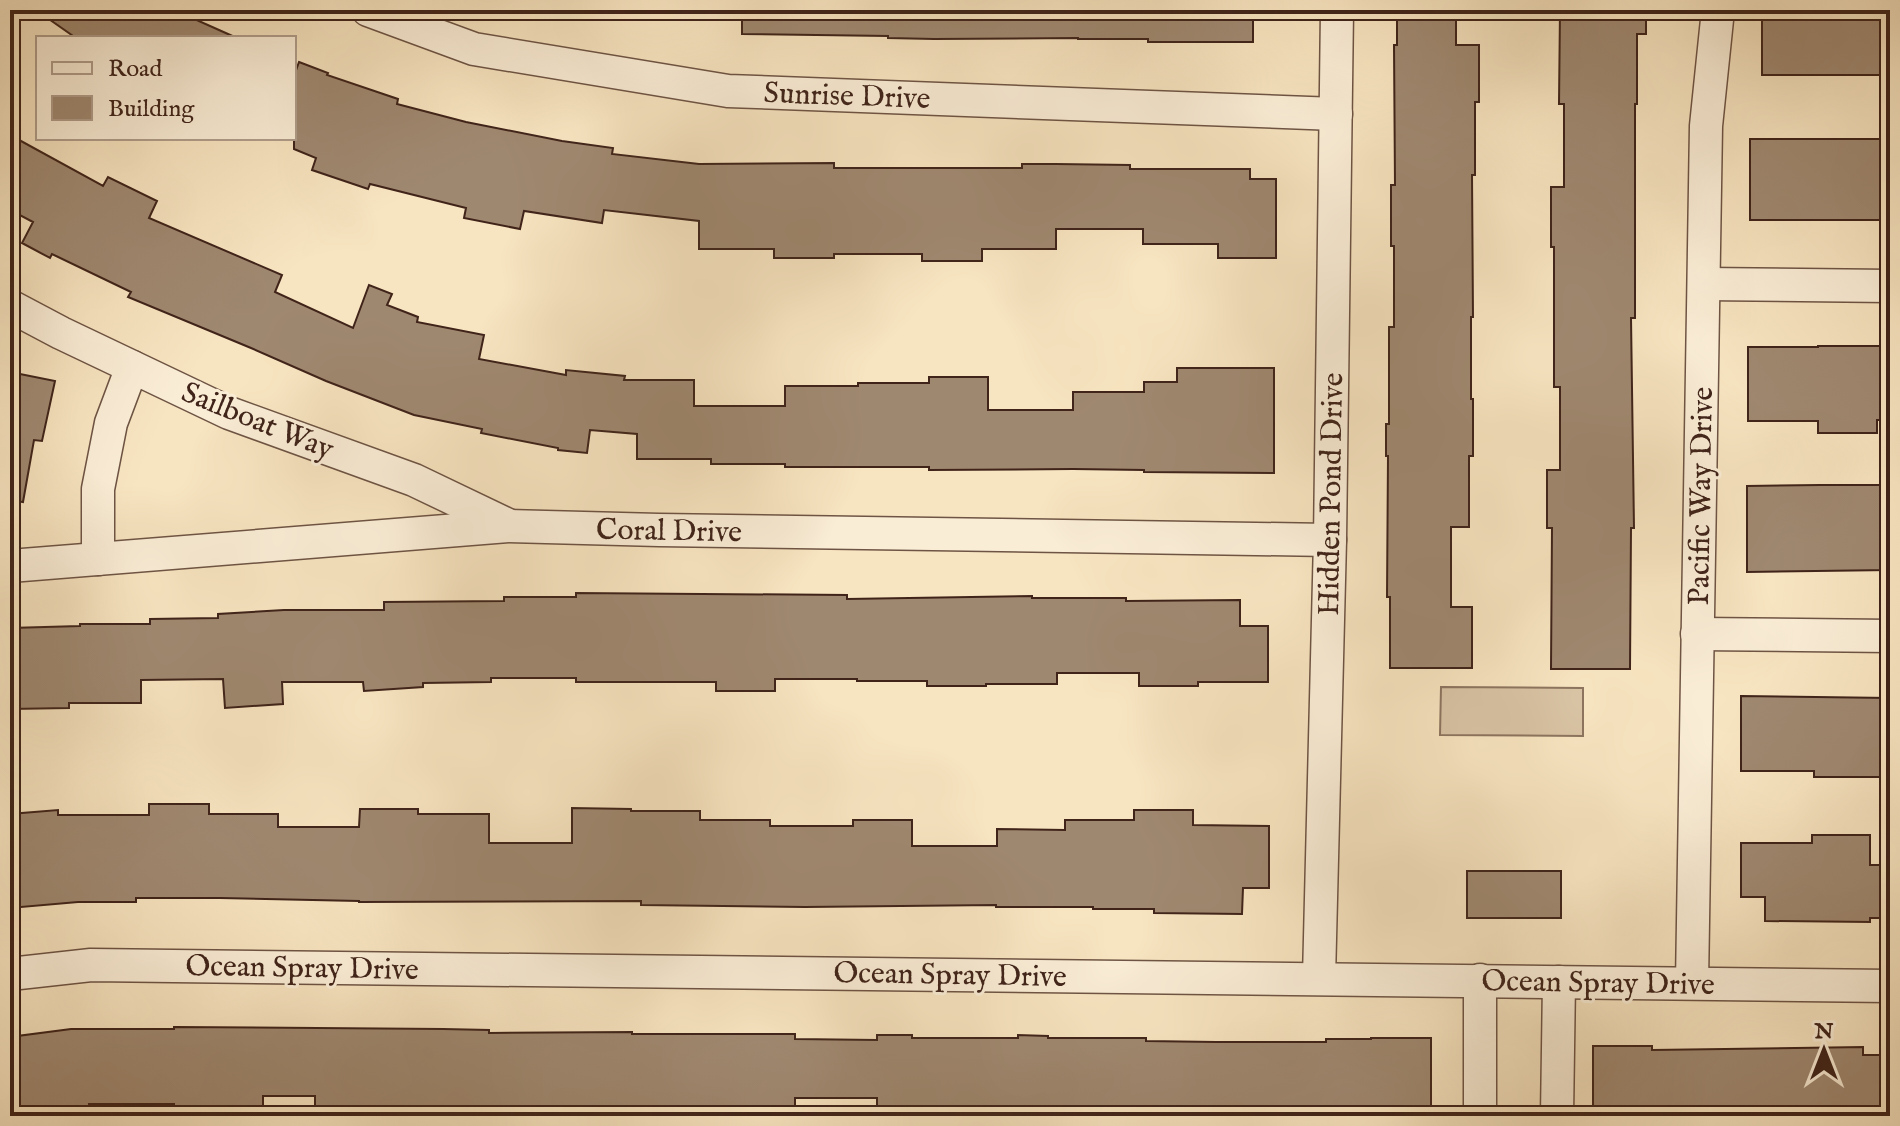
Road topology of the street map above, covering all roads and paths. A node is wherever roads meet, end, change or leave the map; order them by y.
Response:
1 (368, 10) edge
2 (1337, 10) edge
3 (1718, 10) edge
4 (1336, 114) junction
5 (1704, 284) junction
6 (1890, 286) edge
7 (10, 306) edge
8 (132, 367) junction
9 (508, 526) junction
10 (1330, 540) junction
11 (98, 559) junction
12 (10, 566) edge
13 (1697, 634) junction
14 (1890, 636) edge
15 (10, 974) edge
16 (1319, 978) junction
17 (1480, 980) junction
18 (1559, 982) junction
19 (1692, 983) junction
20 (1890, 986) edge
21 (1480, 1116) edge
22 (1557, 1116) edge

1 - 4 street, Sunrise Drive
2 - 4 street, Hidden Pond Drive
3 - 5 street, Pacific Way Drive
4 - 10 street, Hidden Pond Drive
5 - 6 street
5 - 13 street, Pacific Way Drive
7 - 8 street, Sailboat Way
8 - 9 street, Sailboat Way
8 - 11 street
9 - 10 street, Coral Drive
9 - 11 street, Coral Drive
10 - 16 street, Hidden Pond Drive
11 - 12 street, Coral Drive
13 - 14 street
13 - 19 street, Pacific Way Drive
15 - 16 street, Ocean Spray Drive
16 - 17 street, Ocean Spray Drive
17 - 18 street, Ocean Spray Drive
17 - 21 street
18 - 19 street, Ocean Spray Drive
18 - 22 street
19 - 20 street, Ocean Spray Drive

